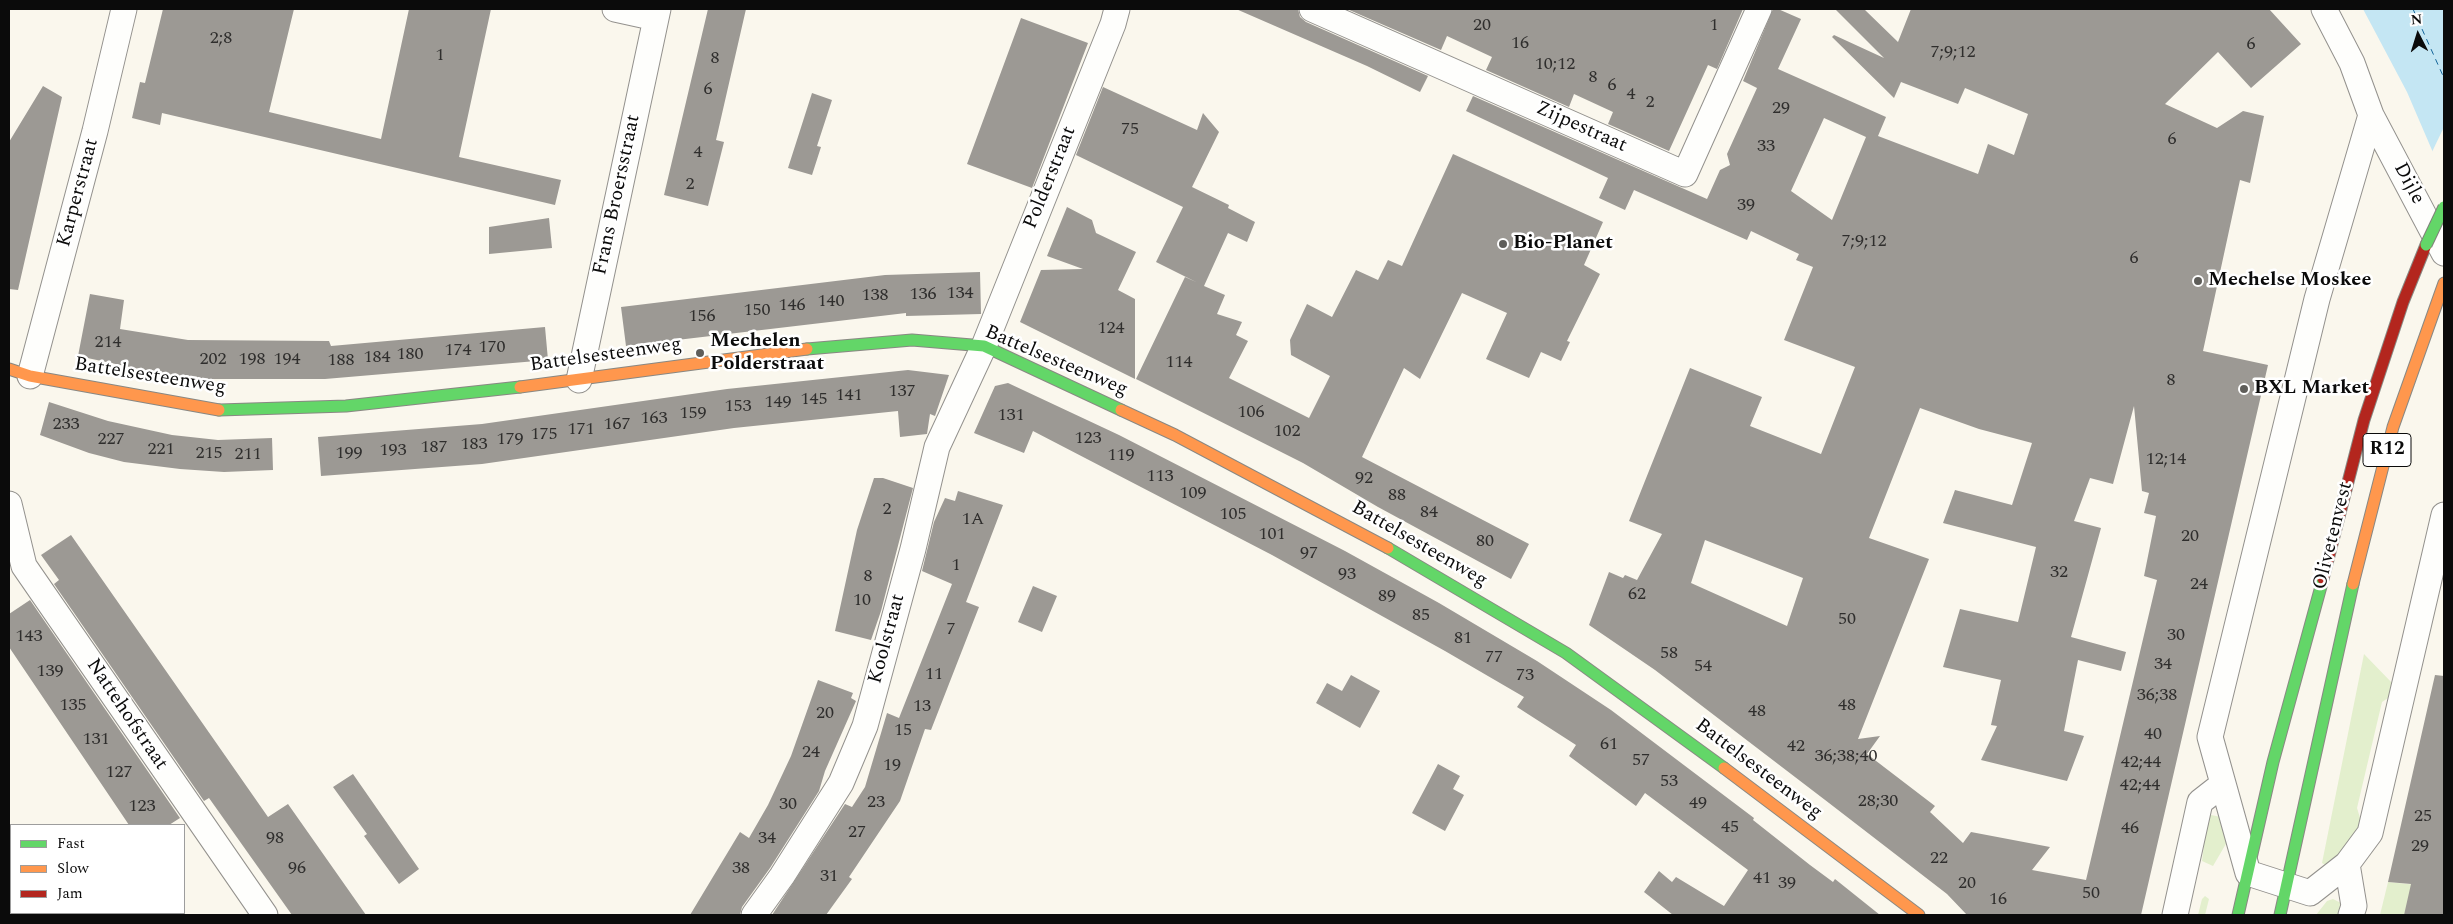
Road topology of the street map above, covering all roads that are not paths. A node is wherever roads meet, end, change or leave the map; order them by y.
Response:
1 (124, 9) edge
2 (614, 9) edge
3 (1117, 9) edge
4 (1312, 9) edge
5 (1759, 9) edge
6 (2324, 9) edge
7 (657, 13) edge
8 (2371, 115) junction
9 (2444, 207) edge
10 (2435, 249) edge
11 (2444, 283) edge
12 (984, 346) junction
13 (19, 372) edge
14 (579, 380) junction
15 (9, 504) edge
16 (2444, 515) edge
17 (2223, 784) junction
18 (2347, 864) junction
19 (2248, 873) junction
20 (2286, 886) junction
21 (266, 915) edge
22 (754, 915) edge
23 (1919, 915) edge
24 (2175, 915) edge
25 (2238, 915) edge
26 (2280, 915) edge
27 (2352, 915) edge

1 - 13 street, Karperstraat
2 - 7 street
3 - 12 street, Polderstraat
4 - 5 street, Zijpestraat
6 - 8 street, Dijle
7 - 14 street, Frans Broersstraat
8 - 10 street, Dijle
8 - 17 street, Olivetenvest
9 - 10 main road, Olivetenvest / R12, bridge
10 - 19 main road, Olivetenvest / R12
11 - 20 main road, Olivetenvest / R12
12 - 14 main road, Battelsesteenweg
12 - 22 street, Koolstraat
12 - 23 main road, Battelsesteenweg
13 - 14 main road, Battelsesteenweg
15 - 21 street, Nattehofstraat
16 - 18 street
17 - 19 street, Olivetenvest
17 - 24 street
18 - 20 street
18 - 27 street
19 - 20 street
19 - 25 main road, Olivetenvest / R12
20 - 26 main road, Olivetenvest / R12

